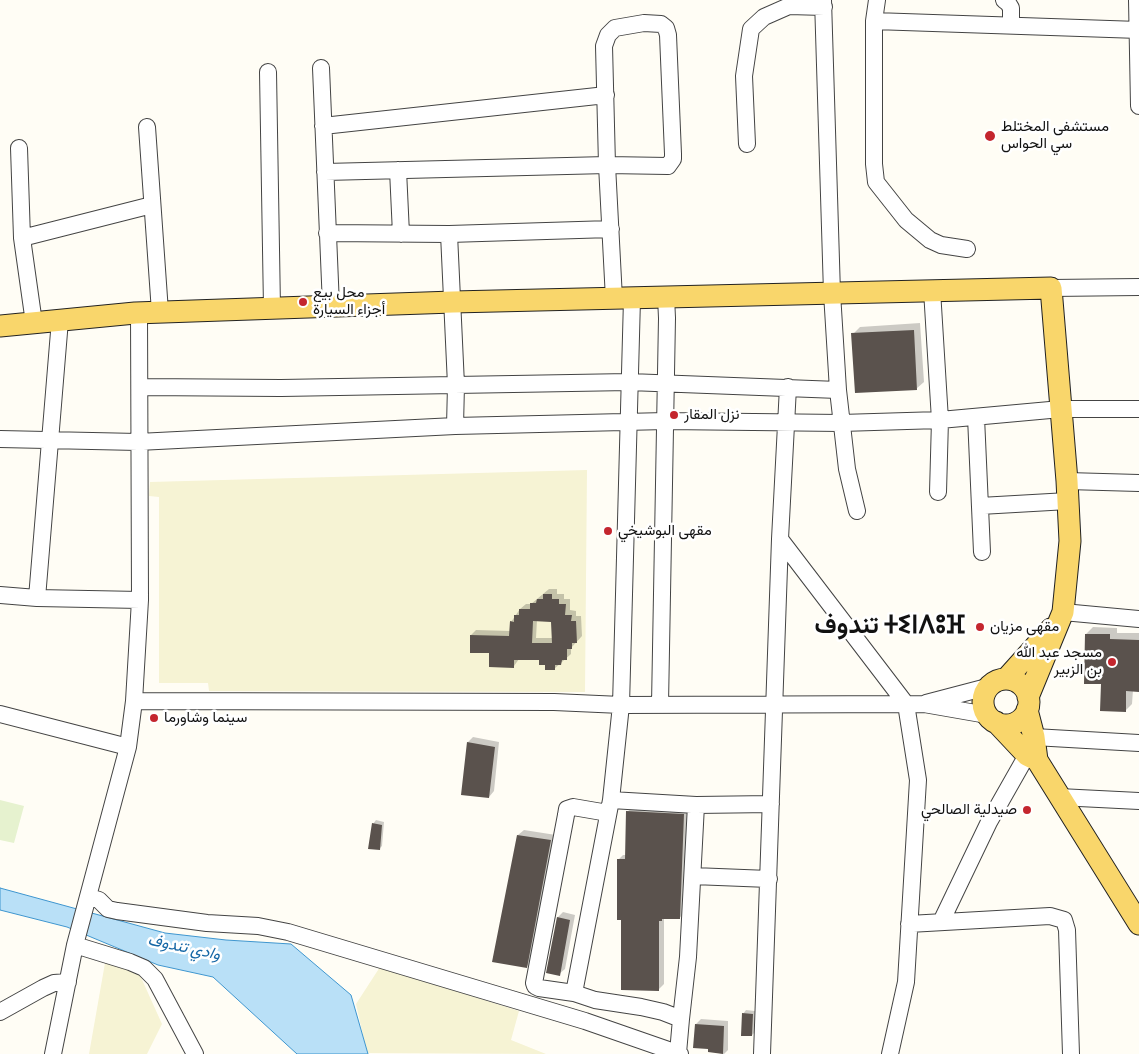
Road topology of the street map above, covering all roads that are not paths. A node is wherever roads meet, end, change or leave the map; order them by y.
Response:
1 (877, 0) edge
2 (1004, 0) edge
3 (1137, 0) edge
4 (824, 4) edge
5 (874, 21) junction
6 (1011, 24) junction
7 (1138, 30) edge
8 (321, 68) dead end
9 (268, 72) dead end
10 (606, 95) junction
11 (1139, 106) edge
12 (323, 126) junction
13 (147, 127) dead end
14 (747, 144) dead end
15 (19, 148) dead end
16 (607, 165) junction
17 (398, 170) junction
18 (325, 172) junction
19 (152, 205) junction
20 (611, 228) junction
21 (328, 233) junction
22 (400, 234) junction
23 (449, 234) junction
24 (22, 238) junction
25 (967, 249) dead end
26 (1139, 287) edge
27 (1052, 288) junction
28 (932, 290) junction
29 (832, 293) junction
30 (666, 297) junction
31 (623, 299) junction
32 (453, 302) junction
33 (331, 306) junction
34 (272, 308) junction
35 (150, 312) junction
36 (60, 320) junction
37 (34, 323) junction
38 (0, 326) edge
39 (629, 382) junction
40 (666, 383) junction
41 (456, 385) junction
42 (140, 387) junction
43 (788, 387) junction
44 (838, 390) junction
45 (1139, 409) edge
46 (1061, 410) junction
47 (976, 417) junction
48 (940, 420) junction
49 (666, 421) junction
50 (628, 422) junction
51 (841, 423) junction
52 (787, 424) junction
53 (454, 426) junction
54 (0, 439) edge
55 (51, 440) junction
56 (138, 442) junction
57 (1139, 483) edge
58 (1068, 491) junction
59 (938, 492) dead end
60 (980, 506) junction
61 (857, 511) dead end
62 (780, 539) junction
63 (982, 552) dead end
64 (0, 595) edge
65 (37, 598) junction
66 (140, 600) junction
67 (1061, 616) junction
68 (1139, 619) edge
69 (997, 683) junction
70 (134, 700) junction
71 (775, 703) junction
72 (621, 704) junction
73 (660, 704) junction
74 (906, 704) junction
75 (924, 704) junction
76 (1028, 704) junction
77 (0, 714) edge
78 (992, 719) junction
79 (1139, 743) edge
80 (128, 747) junction
81 (1033, 751) junction
82 (1059, 797) junction
83 (1139, 801) edge
84 (771, 804) junction
85 (696, 805) junction
86 (610, 807) junction
87 (693, 876) junction
88 (768, 879) junction
89 (89, 896) junction
90 (942, 922) junction
91 (910, 924) junction
92 (1139, 924) edge
93 (75, 945) junction
94 (68, 982) junction
95 (574, 993) junction
96 (0, 1012) edge
97 (681, 1019) junction
98 (53, 1054) edge
99 (196, 1054) edge
100 (679, 1054) edge
101 (762, 1054) edge
102 (890, 1054) edge
103 (1071, 1054) edge

1 - 5 street
2 - 6 street
3 - 7 street
4 - 14 street
4 - 29 street
5 - 6 street
5 - 25 street
6 - 7 street
7 - 11 street
8 - 12 street
9 - 34 street
10 - 12 street
10 - 16 street
10 - 16 street
12 - 18 street
13 - 19 street
15 - 24 street
16 - 17 street
16 - 20 street
17 - 18 street
17 - 22 street
18 - 21 street
19 - 24 street
19 - 35 street
20 - 23 street
20 - 31 street
21 - 22 street
21 - 33 street
22 - 23 street
23 - 32 street
24 - 37 street
26 - 27 street
27 - 28 main road
27 - 46 main road
28 - 29 main road
28 - 48 street
29 - 30 main road
29 - 44 street
30 - 31 main road
30 - 40 street
31 - 32 main road
31 - 39 street
32 - 33 main road
32 - 41 street
33 - 34 main road
34 - 35 main road
35 - 36 main road
35 - 42 street
36 - 37 main road
36 - 55 street
37 - 38 main road
39 - 40 street
39 - 41 street
39 - 50 street
40 - 43 street
40 - 49 street
41 - 42 street
41 - 53 street
42 - 56 street
43 - 44 street
43 - 52 street
44 - 51 street
45 - 46 street
46 - 47 street
46 - 58 main road
47 - 48 street
47 - 60 street
48 - 51 street
48 - 59 street
49 - 50 street
49 - 52 street
49 - 73 street
50 - 53 street
50 - 72 street
51 - 52 street
51 - 61 street
52 - 62 street
53 - 56 street
54 - 55 street
55 - 56 street
55 - 65 street
56 - 66 street
57 - 58 street
58 - 60 street
58 - 67 main road
60 - 63 street
62 - 71 street
62 - 74 street
64 - 65 street
65 - 66 street
66 - 70 street
67 - 68 street
67 - 69 main road
67 - 76 main road
69 - 75 street
69 - 76 main road
69 - 78 main road
70 - 72 street
70 - 80 street
71 - 73 street
71 - 74 street
71 - 84 street
72 - 73 street
72 - 86 street
74 - 75 street
74 - 91 street
75 - 78 street
76 - 78 main road
76 - 81 main road
77 - 80 street
78 - 81 main road
79 - 81 street
80 - 89 street
81 - 82 main road
81 - 90 street
82 - 83 street
82 - 92 main road
84 - 85 street
84 - 88 street
85 - 86 street
85 - 87 street
86 - 95 street
86 - 95 street
87 - 88 street
87 - 97 street
88 - 101 street
89 - 93 street
89 - 100 street
90 - 91 street
90 - 103 street
91 - 102 street
93 - 94 street
93 - 99 street
94 - 96 street
94 - 98 street
95 - 97 street
97 - 100 street

